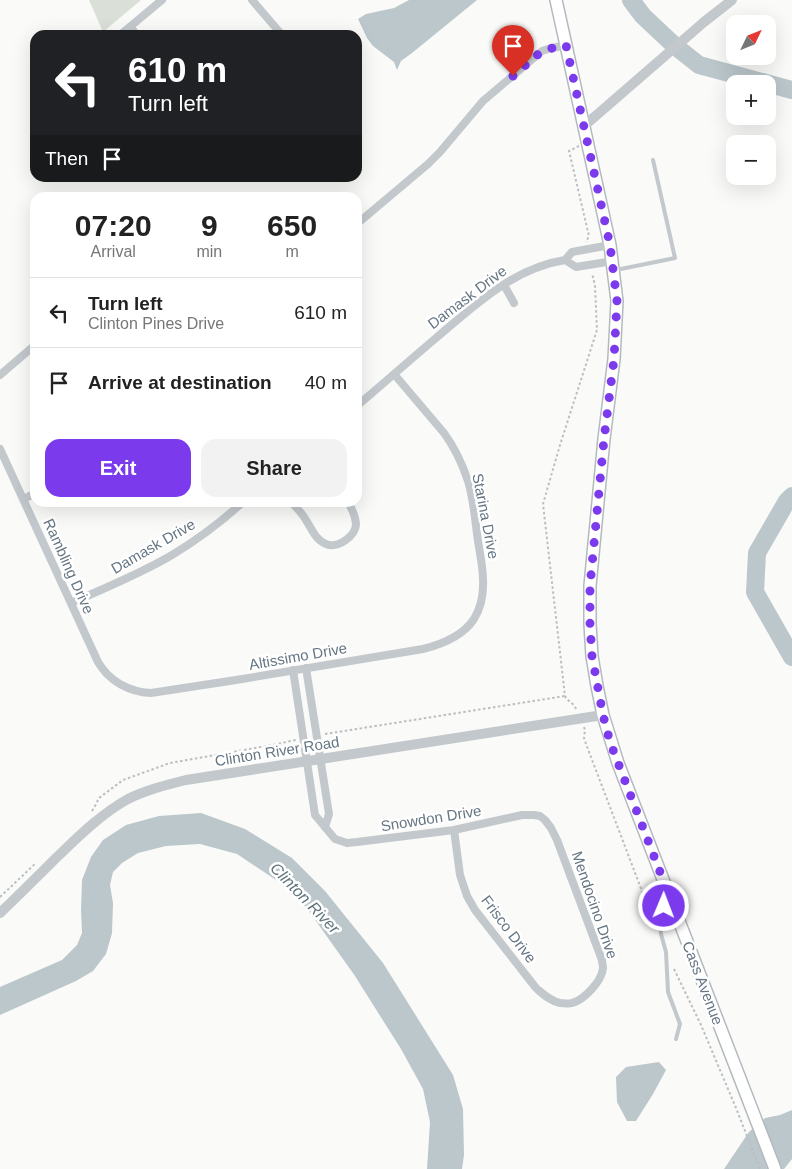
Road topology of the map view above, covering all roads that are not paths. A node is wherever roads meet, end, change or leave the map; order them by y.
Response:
1 (162, 0) edge
2 (252, 0) edge
3 (556, 0) edge
4 (732, 0) edge
5 (130, 27) junction
6 (126, 30) edge
7 (133, 30) edge
8 (278, 30) edge
9 (566, 45) junction
10 (584, 126) junction
11 (653, 160) dead end
12 (362, 220) edge
13 (610, 245) junction
14 (565, 260) junction
15 (613, 266) junction
16 (504, 285) junction
17 (514, 303) dead end
18 (30, 349) edge
19 (394, 374) junction
20 (0, 375) edge
21 (362, 402) edge
22 (0, 449) edge
23 (30, 496) edge
24 (24, 499) junction
25 (237, 507) edge
26 (295, 507) edge
27 (350, 507) edge
28 (71, 603) junction
29 (471, 623) joint
30 (306, 668) junction
31 (293, 670) junction
32 (123, 686) joint
33 (603, 715) junction
34 (320, 760) junction
35 (307, 761) junction
36 (545, 820) joint
37 (325, 827) junction
38 (454, 830) junction
39 (667, 890) junction
40 (0, 913) edge
41 (584, 996) joint
42 (676, 1038) dead end
43 (775, 1169) edge

1 - 5 street
2 - 8 street
3 - 9 main road, Cass Avenue
4 - 10 street
5 - 6 street
5 - 7 street
9 - 10 main road, Cass Avenue
9 - 12 street
10 - 13 main road, Cass Avenue
11 - 15 lane
13 - 14 street, Damask Drive
13 - 15 main road, Cass Avenue
14 - 15 street
14 - 16 street, Damask Drive
15 - 33 main road, Cass Avenue
16 - 17 street
16 - 19 street, Damask Drive
18 - 20 street
19 - 21 street, Damask Drive
19 - 29 street, Starina Drive
22 - 24 street, Rambling Drive
23 - 24 street
24 - 28 street, Rambling Drive
25 - 28 street, Damask Drive
26 - 27 street
28 - 32 street, Rambling Drive
29 - 30 street, Altissimo Drive
30 - 31 street, Altissimo Drive
30 - 34 street
31 - 32 street, Altissimo Drive
31 - 35 street, Snowdon Drive
33 - 34 street, Clinton River Road
33 - 39 main road, Cass Avenue
34 - 35 street, Clinton River Road
34 - 37 street
35 - 37 street, Snowdon Drive
35 - 40 street, Clinton River Road
36 - 38 street, Snowdon Drive
36 - 41 street, Mendocino Drive
37 - 38 street, Snowdon Drive
38 - 41 street, Frisco Drive
39 - 42 lane
39 - 43 main road, Cass Avenue

